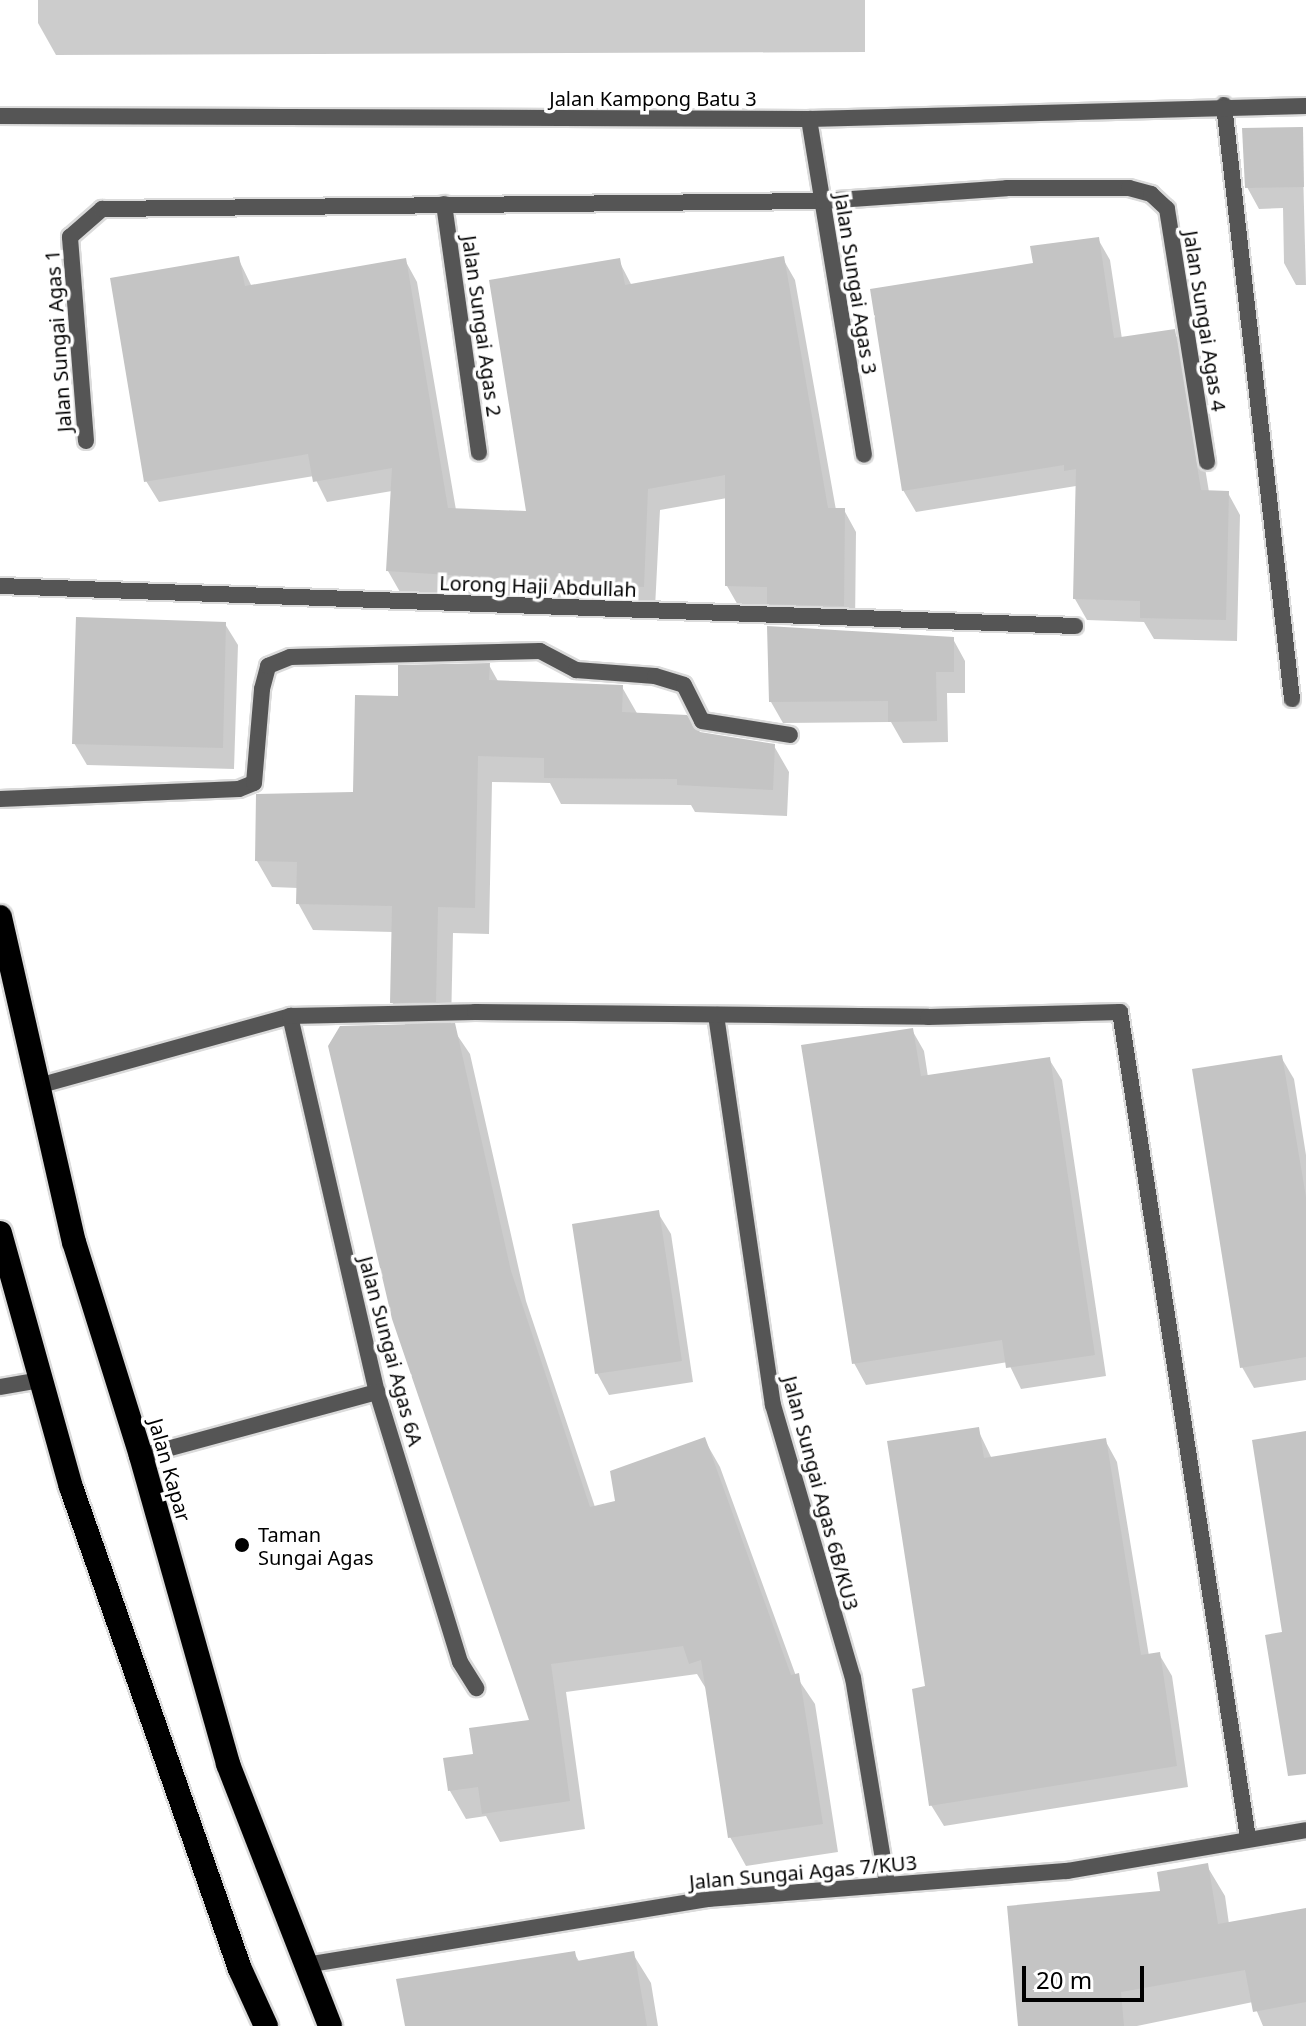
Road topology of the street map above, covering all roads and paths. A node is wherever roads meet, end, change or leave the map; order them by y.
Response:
1 (1224, 105) junction
2 (1306, 106) edge
3 (0, 116) edge
4 (809, 119) junction
5 (823, 201) junction
6 (444, 204) junction
7 (86, 441) dead end
8 (479, 453) dead end
9 (864, 455) dead end
10 (1207, 462) dead end
11 (0, 586) edge
12 (1075, 626) dead end
13 (1292, 699) dead end
14 (790, 735) dead end
15 (0, 799) edge
16 (0, 917) edge
17 (716, 1015) junction
18 (290, 1016) junction
19 (38, 1086) junction
20 (0, 1233) edge
21 (40, 1380) junction
22 (0, 1387) edge
23 (377, 1392) junction
24 (141, 1456) junction
25 (476, 1688) dead end
26 (1306, 1830) edge
27 (1248, 1838) junction
28 (887, 1883) junction
29 (305, 1965) junction
30 (266, 2026) edge
31 (330, 2026) edge

1 - 2 street, Jalan Kampong Batu 3
1 - 4 street, Jalan Kampong Batu 3
1 - 13 street
3 - 4 street, Jalan Kampong Batu 3
4 - 5 street, Jalan Sungai Agas 3
5 - 6 street
5 - 9 street, Jalan Sungai Agas 3
5 - 10 street, Jalan Sungai Agas 4
6 - 7 street, Jalan Sungai Agas 1
6 - 8 street, Jalan Sungai Agas 2
11 - 12 street, Lorong Haji Abdullah
14 - 15 street
16 - 19 highway, Jalan Kapar
17 - 18 street
17 - 27 street
17 - 28 street, Jalan Sungai Agas 6B/KU3
18 - 19 street
18 - 23 street, Jalan Sungai Agas 6A
19 - 24 highway, Jalan Kapar
20 - 21 highway
21 - 22 street
21 - 30 highway
23 - 24 street
23 - 25 street, Jalan Sungai Agas 6A
24 - 29 highway, Jalan Kapar
26 - 27 street, Jalan Sungai Agas 7/KU3
27 - 28 street, Jalan Sungai Agas 7/KU3
28 - 29 street, Jalan Sungai Agas 7/KU3
29 - 31 highway, Jalan Kapar

